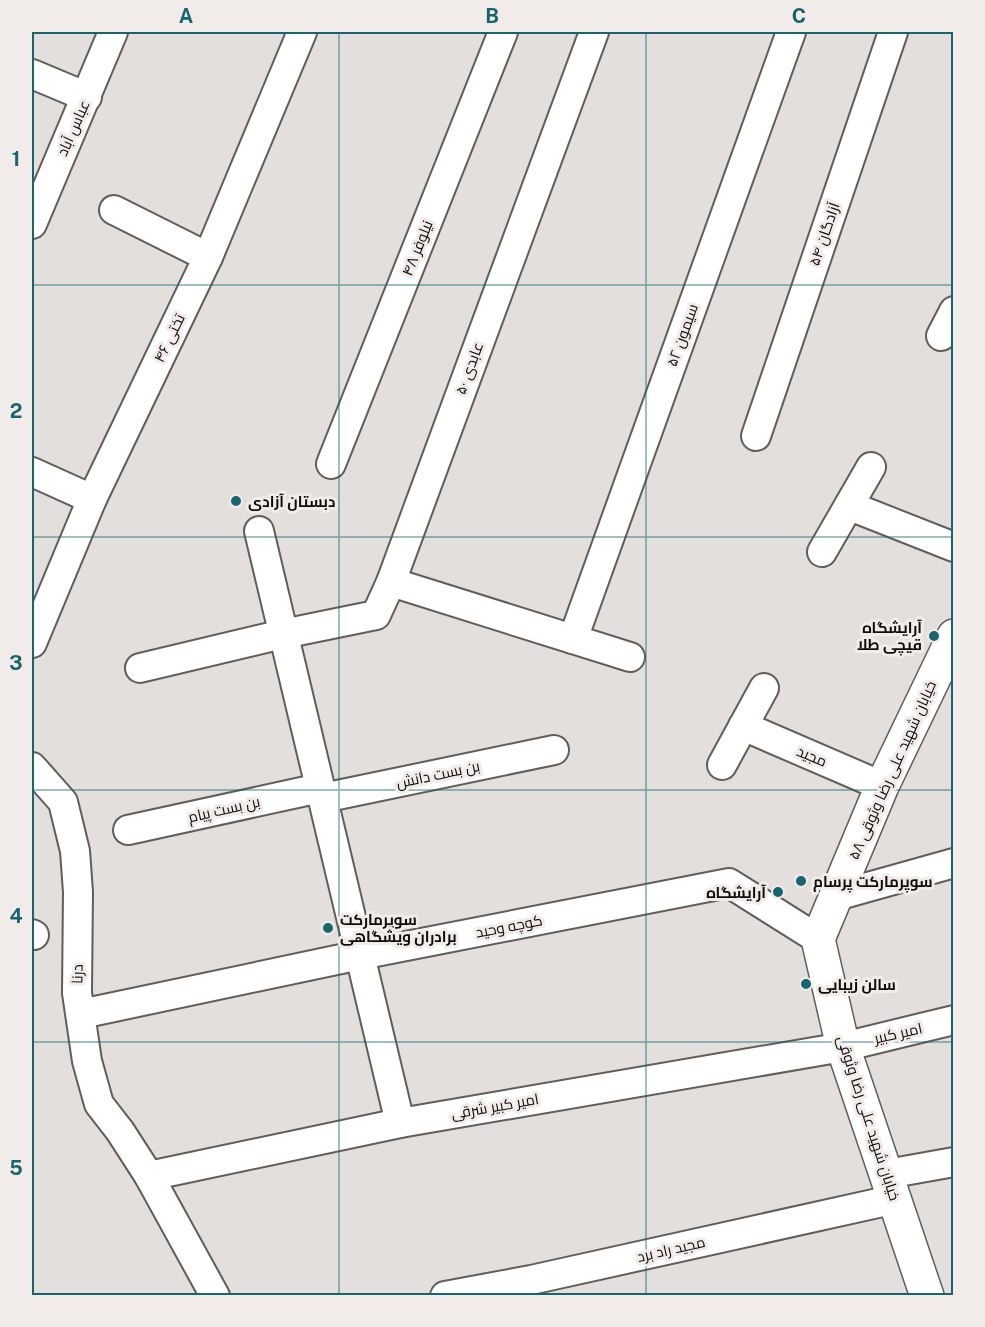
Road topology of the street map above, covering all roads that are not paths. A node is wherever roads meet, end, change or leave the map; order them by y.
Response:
1 (113, 32) edge
2 (302, 32) edge
3 (502, 32) edge
4 (594, 32) edge
5 (790, 32) edge
6 (893, 32) edge
7 (32, 74) edge
8 (87, 98) junction
9 (114, 210) dead end
10 (32, 224) edge
11 (208, 257) junction
12 (954, 311) edge
13 (941, 336) dead end
14 (756, 436) dead end
15 (331, 464) dead end
16 (871, 467) dead end
17 (32, 472) edge
18 (92, 500) junction
19 (850, 506) junction
20 (259, 531) dead end
21 (954, 547) edge
22 (822, 552) dead end
23 (390, 582) junction
24 (283, 634) junction
25 (573, 639) junction
26 (32, 643) edge
27 (949, 654) edge
28 (630, 657) dead end
29 (140, 668) dead end
30 (764, 688) dead end
31 (743, 726) junction
32 (554, 750) dead end
33 (722, 765) dead end
34 (32, 767) edge
35 (882, 786) junction
36 (32, 787) edge
37 (321, 793) junction
38 (63, 802) junction
39 (128, 830) dead end
40 (954, 863) edge
41 (837, 896) junction
42 (818, 939) junction
43 (360, 955) junction
44 (81, 1014) junction
45 (954, 1020) edge
46 (843, 1047) junction
47 (400, 1123) junction
48 (954, 1162) edge
49 (149, 1176) junction
50 (891, 1186) junction
51 (532, 1288) edge
52 (215, 1296) edge
53 (445, 1296) edge
54 (927, 1296) edge

1 - 8 street, عباس آباد
2 - 11 street, تختی ۴۶
3 - 15 street, نیلوفر ۴۸
4 - 23 street, عابدی ۵۰
5 - 25 street, سیمون ۵۲
6 - 14 street, آزادگان ۵۴
7 - 8 street
8 - 10 street, عباس آباد
9 - 11 street
11 - 18 street, تختی ۴۶
12 - 13 street
16 - 19 street
17 - 18 street
18 - 26 street, تختی ۴۶
19 - 21 street
19 - 22 street
20 - 24 street
23 - 24 street, عابدی ۵۰
23 - 25 street
24 - 29 street
24 - 37 street
25 - 28 street
27 - 35 street, خیابان شهید علی رضا وثوقی ۵۸
30 - 31 street
31 - 33 street
31 - 35 street, مجید
32 - 37 street, بن بست دانش
34 - 38 street, درنا
35 - 41 street, خیابان شهید علی رضا وثوقی ۵۸
36 - 38 street
37 - 39 street, بن بست پیام
37 - 43 street
38 - 44 street, درنا
40 - 41 street
41 - 42 street, خیابان شهید علی رضا وثوقی ۵۸
42 - 43 street, کوچه وحید
42 - 46 street, خیابان شهید علی رضا وثوقی
43 - 44 street, کوچه وحید
43 - 47 street
44 - 49 street, درنا
45 - 46 street, امیر کبیر
46 - 47 street, امیر کبیر شرقی
46 - 50 street, خیابان شهید علی رضا وثوقی
47 - 49 street, امیر کبیر شرقی
48 - 50 street, مجید راد برد
49 - 52 street, درنا
50 - 51 street, مجید راد برد
50 - 54 street, خیابان شهید علی رضا وثوقی
51 - 53 street, مجید راد برد

